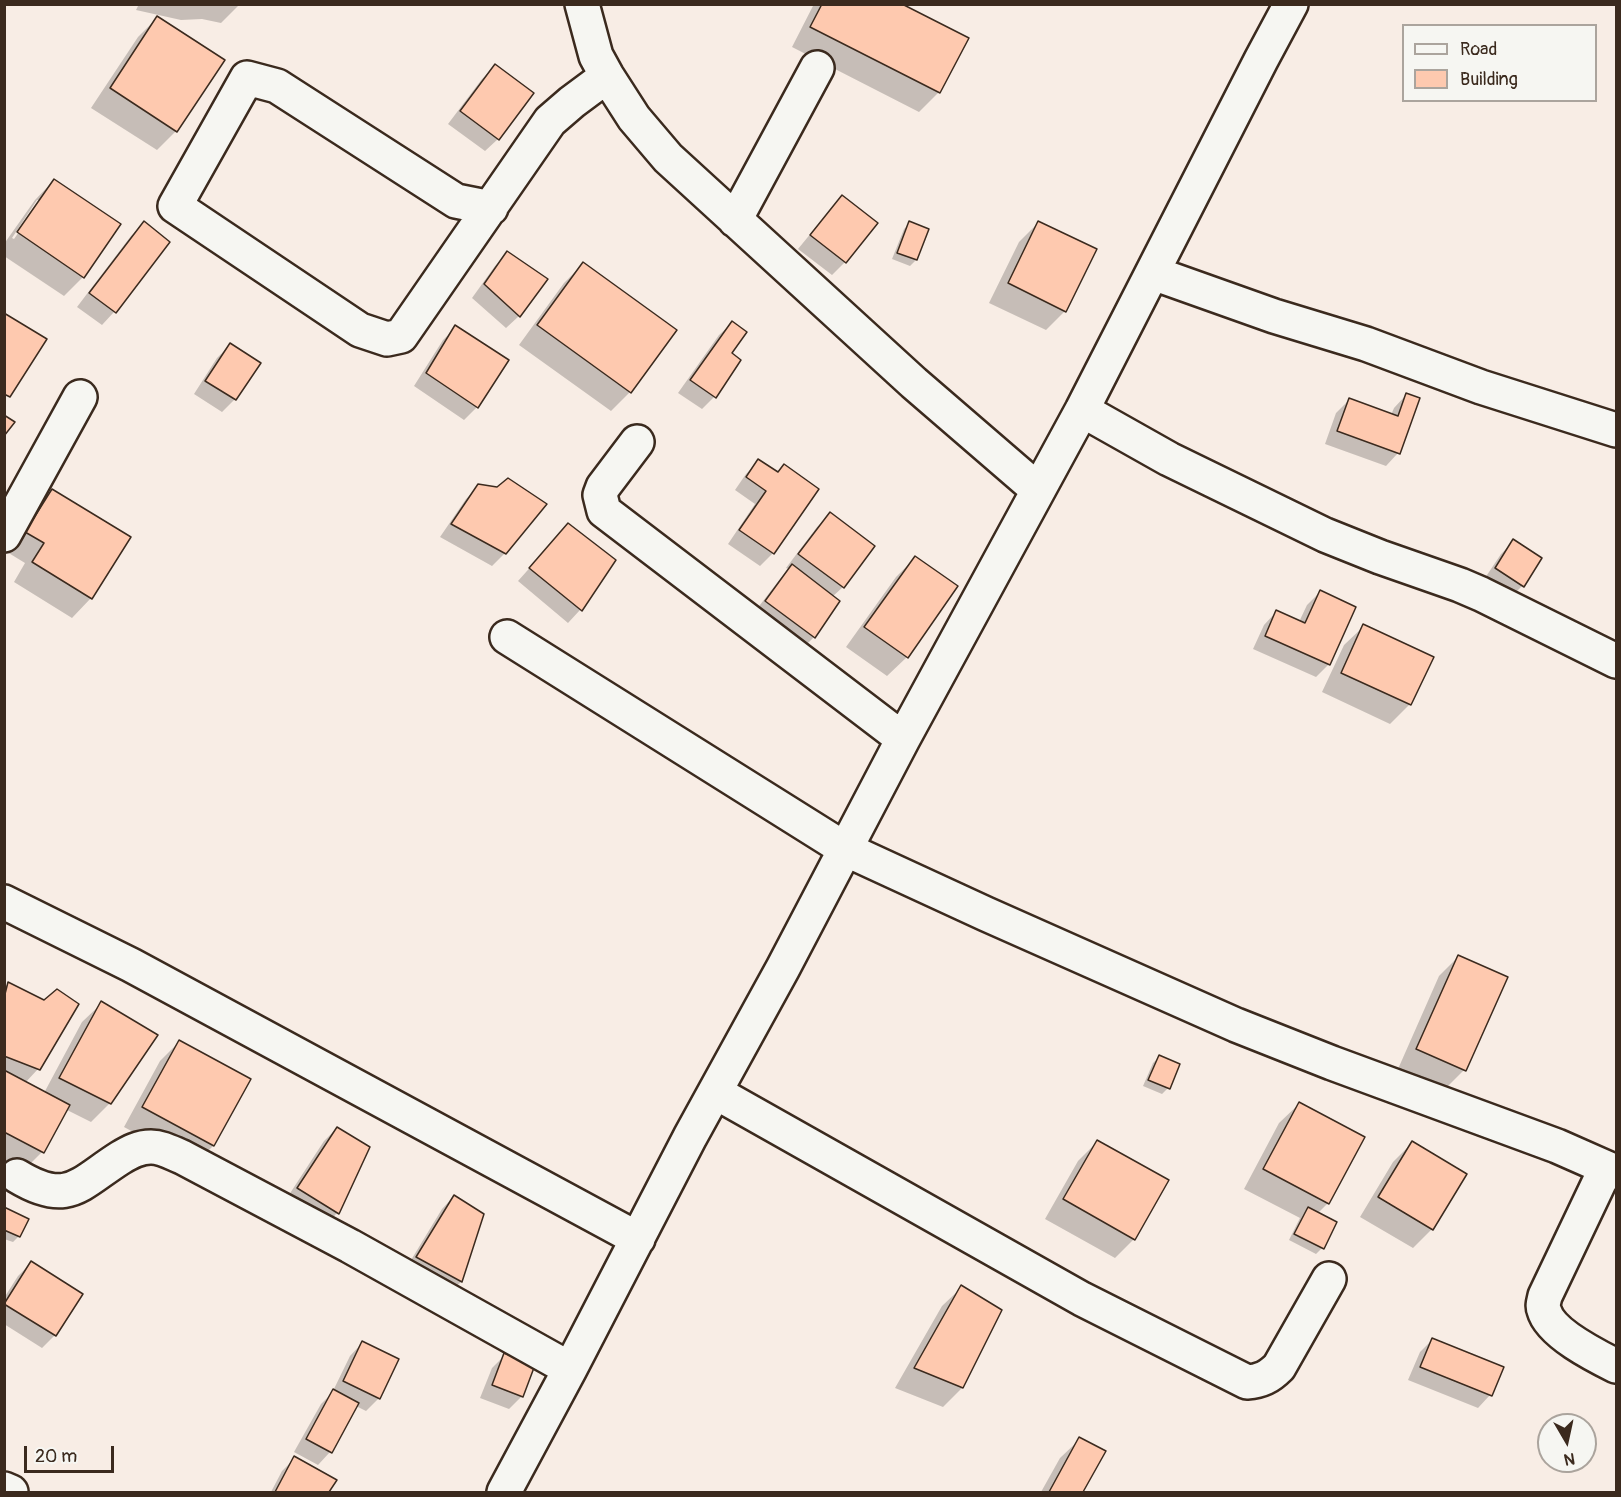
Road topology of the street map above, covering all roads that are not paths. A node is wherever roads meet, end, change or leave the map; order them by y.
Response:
1 (582, 4) edge
2 (1291, 4) edge
3 (817, 68) dead end
4 (607, 76) junction
5 (491, 208) junction
6 (735, 220) junction
7 (1153, 273) junction
8 (80, 397) dead end
9 (1082, 410) junction
10 (1617, 430) edge
11 (637, 442) dead end
12 (1038, 490) junction
13 (4, 535) edge
14 (507, 637) dead end
15 (1617, 661) edge
16 (903, 739) junction
17 (845, 849) junction
18 (4, 902) edge
19 (715, 1092) junction
20 (1611, 1170) edge
21 (17, 1176) dead end
22 (638, 1239) junction
23 (1329, 1279) dead end
24 (1617, 1366) edge
25 (570, 1369) junction
26 (4, 1489) edge
27 (11, 1492) edge
28 (504, 1492) edge

1 - 4 street
2 - 7 street
3 - 6 street
4 - 5 street
4 - 6 street
5 - 5 street
6 - 12 street
7 - 9 street
7 - 10 street
8 - 13 street
9 - 12 street
9 - 15 street
11 - 16 street
12 - 16 street
14 - 17 street
16 - 17 street
17 - 19 street
17 - 20 street
18 - 22 street
19 - 22 street
19 - 23 street
20 - 24 street
21 - 25 street
22 - 25 street
25 - 28 street
26 - 27 street

